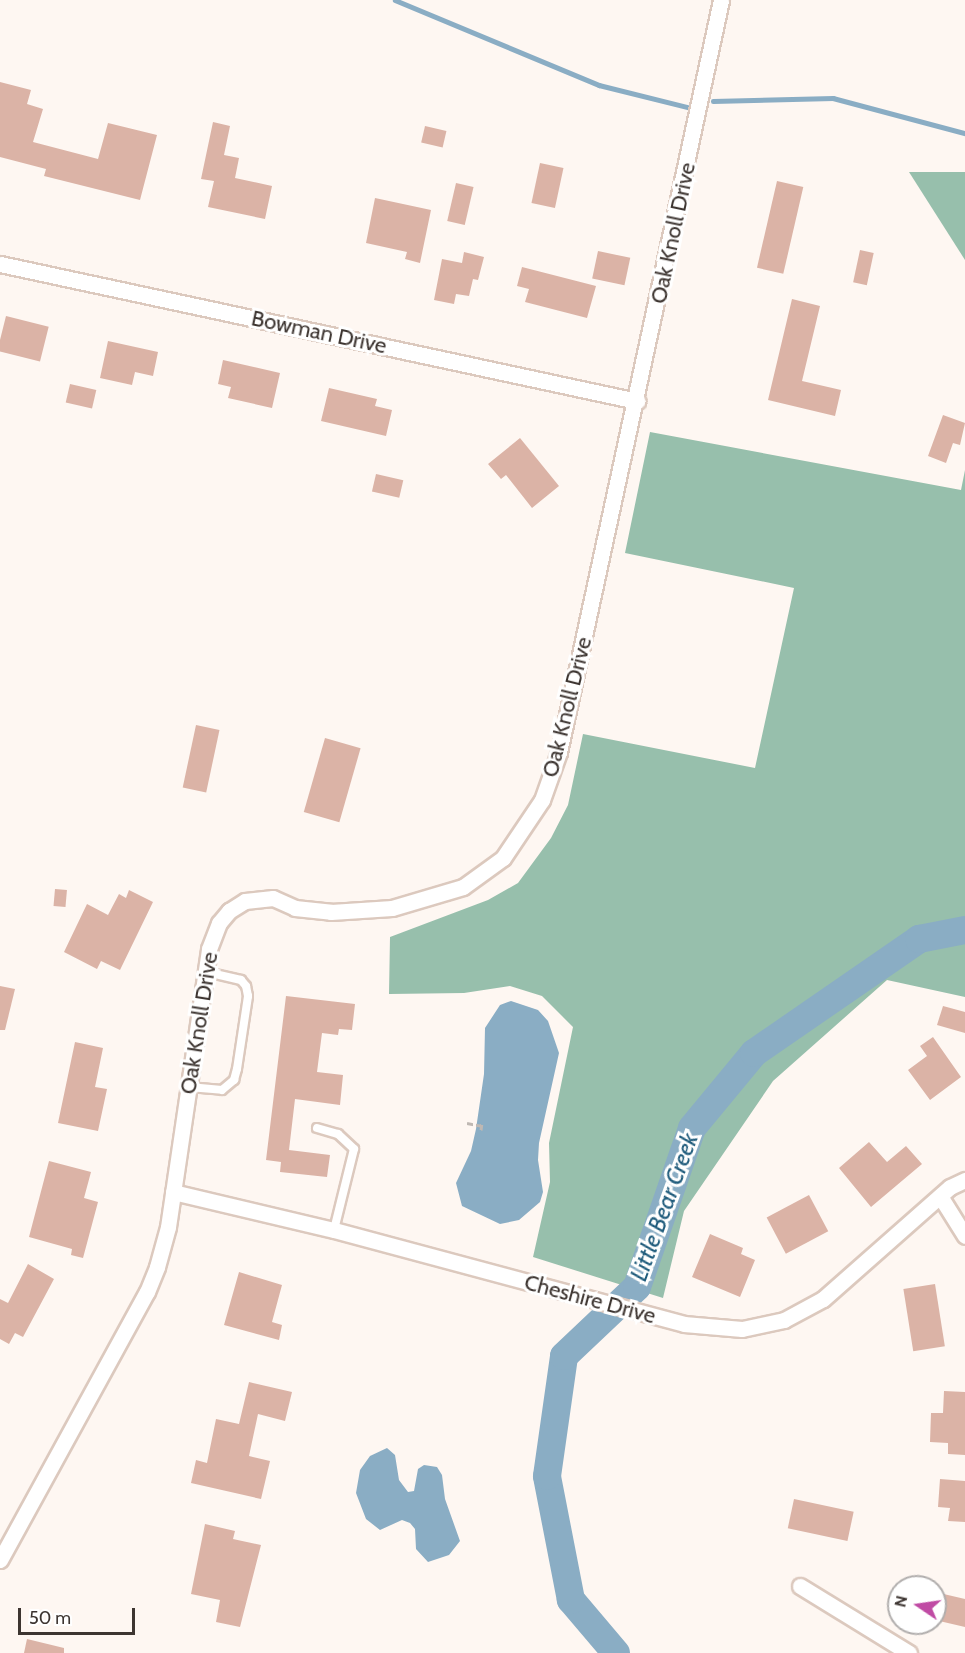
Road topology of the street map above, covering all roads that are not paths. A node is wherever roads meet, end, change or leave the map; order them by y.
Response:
1 (722, 0) edge
2 (0, 264) edge
3 (637, 401) junction
4 (206, 972) junction
5 (189, 1087) junction
6 (317, 1128) dead end
7 (965, 1180) edge
8 (174, 1192) junction
9 (939, 1196) junction
10 (334, 1230) junction
11 (965, 1236) edge
12 (0, 1560) edge
13 (800, 1586) dead end
14 (909, 1653) edge

1 - 3 street, Oak Knoll Drive
2 - 3 street, Bowman Drive
3 - 4 street, Oak Knoll Drive
4 - 5 street, Oak Knoll Drive
4 - 5 lane
5 - 8 street, Oak Knoll Drive
6 - 10 lane
7 - 9 street, Cheshire Drive
8 - 10 street, Cheshire Drive
8 - 12 street, Oak Knoll Drive
9 - 10 street, Cheshire Drive
9 - 11 street
13 - 14 street

